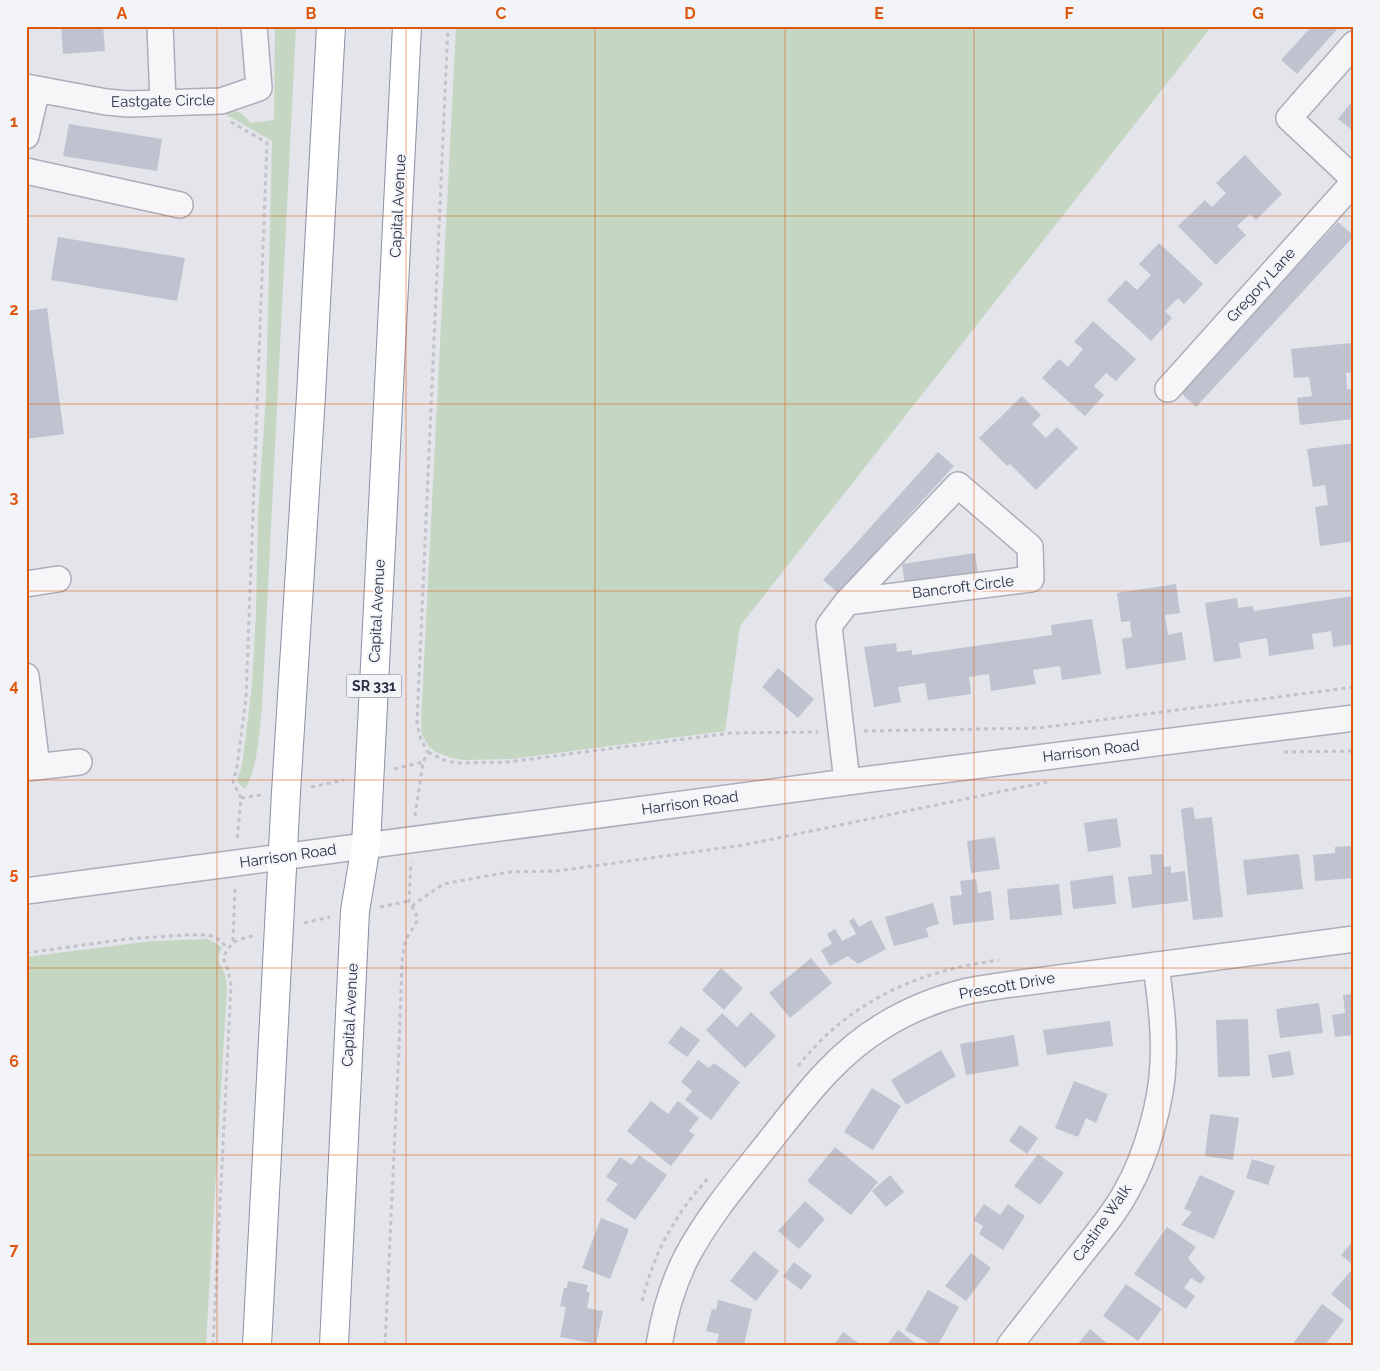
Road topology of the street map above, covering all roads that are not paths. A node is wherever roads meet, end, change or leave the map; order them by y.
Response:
1 (160, 26) edge
2 (254, 26) edge
3 (331, 26) edge
4 (407, 26) edge
5 (1354, 44) edge
6 (32, 88) edge
7 (163, 103) junction
8 (26, 136) edge
9 (26, 171) edge
10 (1354, 180) edge
11 (180, 205) dead end
12 (1168, 389) dead end
13 (58, 579) dead end
14 (26, 584) edge
15 (847, 602) junction
16 (26, 676) edge
17 (1354, 718) edge
18 (79, 762) dead end
19 (32, 768) edge
20 (847, 782) junction
21 (366, 845) junction
22 (283, 857) junction
23 (26, 891) edge
24 (1354, 939) edge
25 (1156, 965) junction
26 (257, 1345) edge
27 (334, 1345) edge
28 (659, 1345) edge
29 (1010, 1345) edge

1 - 7 street
2 - 7 street, Eastgate Circle
3 - 22 highway
4 - 21 highway, Capital Avenue / SR 331
5 - 10 street
6 - 7 street, Eastgate Circle
6 - 8 street, Eastgate Circle
9 - 11 street
10 - 12 street, Gregory Lane
13 - 14 street
15 - 15 street, Bancroft Circle
15 - 20 street, Bancroft Circle
16 - 19 street
17 - 20 street, Harrison Road
18 - 19 street
20 - 21 street, Harrison Road
21 - 22 street, Harrison Road
21 - 27 highway, Capital Avenue / SR 331
22 - 23 street, Harrison Road
22 - 26 highway
24 - 25 street, Prescott Drive
25 - 28 street, Prescott Drive
25 - 29 street, Castine Walk

